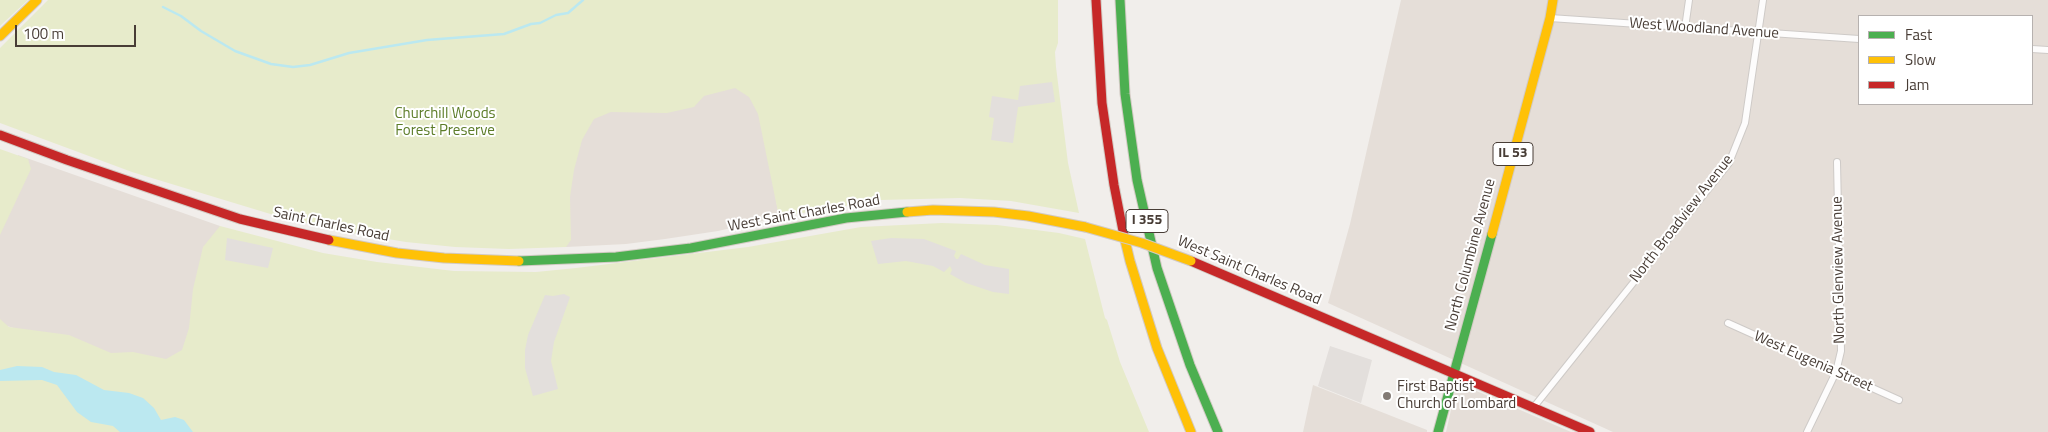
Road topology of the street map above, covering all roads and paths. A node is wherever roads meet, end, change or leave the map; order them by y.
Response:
1 (37, 0) edge
2 (1096, 0) edge
3 (1120, 0) edge
4 (1553, 0) edge
5 (1689, 0) edge
6 (1764, 0) edge
7 (1550, 18) junction
8 (1685, 28) junction
9 (1758, 34) junction
10 (0, 36) edge
11 (1858, 39) edge
12 (2033, 49) edge
13 (2048, 50) edge
14 (0, 135) edge
15 (1837, 162) dead end
16 (671, 250) joint
17 (1728, 323) dead end
18 (1454, 372) junction
19 (1836, 372) junction
20 (1899, 400) dead end
21 (1533, 408) junction
22 (1191, 432) edge
23 (1218, 432) edge
24 (1438, 432) edge
25 (1590, 432) edge
26 (1807, 432) edge

1 - 10 main road
2 - 22 main road, I 355
3 - 23 main road, I 355
4 - 7 main road, North Columbine Avenue / IL 53
5 - 8 street
6 - 9 street, North Broadview Avenue
7 - 8 street, West Woodland Avenue
7 - 18 main road, North Columbine Avenue / IL 53
8 - 9 street, West Woodland Avenue
9 - 11 street, West Woodland Avenue
9 - 21 street, North Broadview Avenue
12 - 13 street
14 - 16 main road, Saint Charles Road
15 - 19 street, North Glenview Avenue
16 - 18 main road, West Saint Charles Road, bridge
17 - 19 street, West Eugenia Street
18 - 21 main road, West Saint Charles Road
18 - 24 main road, IL 53
19 - 20 street, West Eugenia Street
19 - 26 street, North Glenview Avenue
21 - 25 main road, West Saint Charles Road

